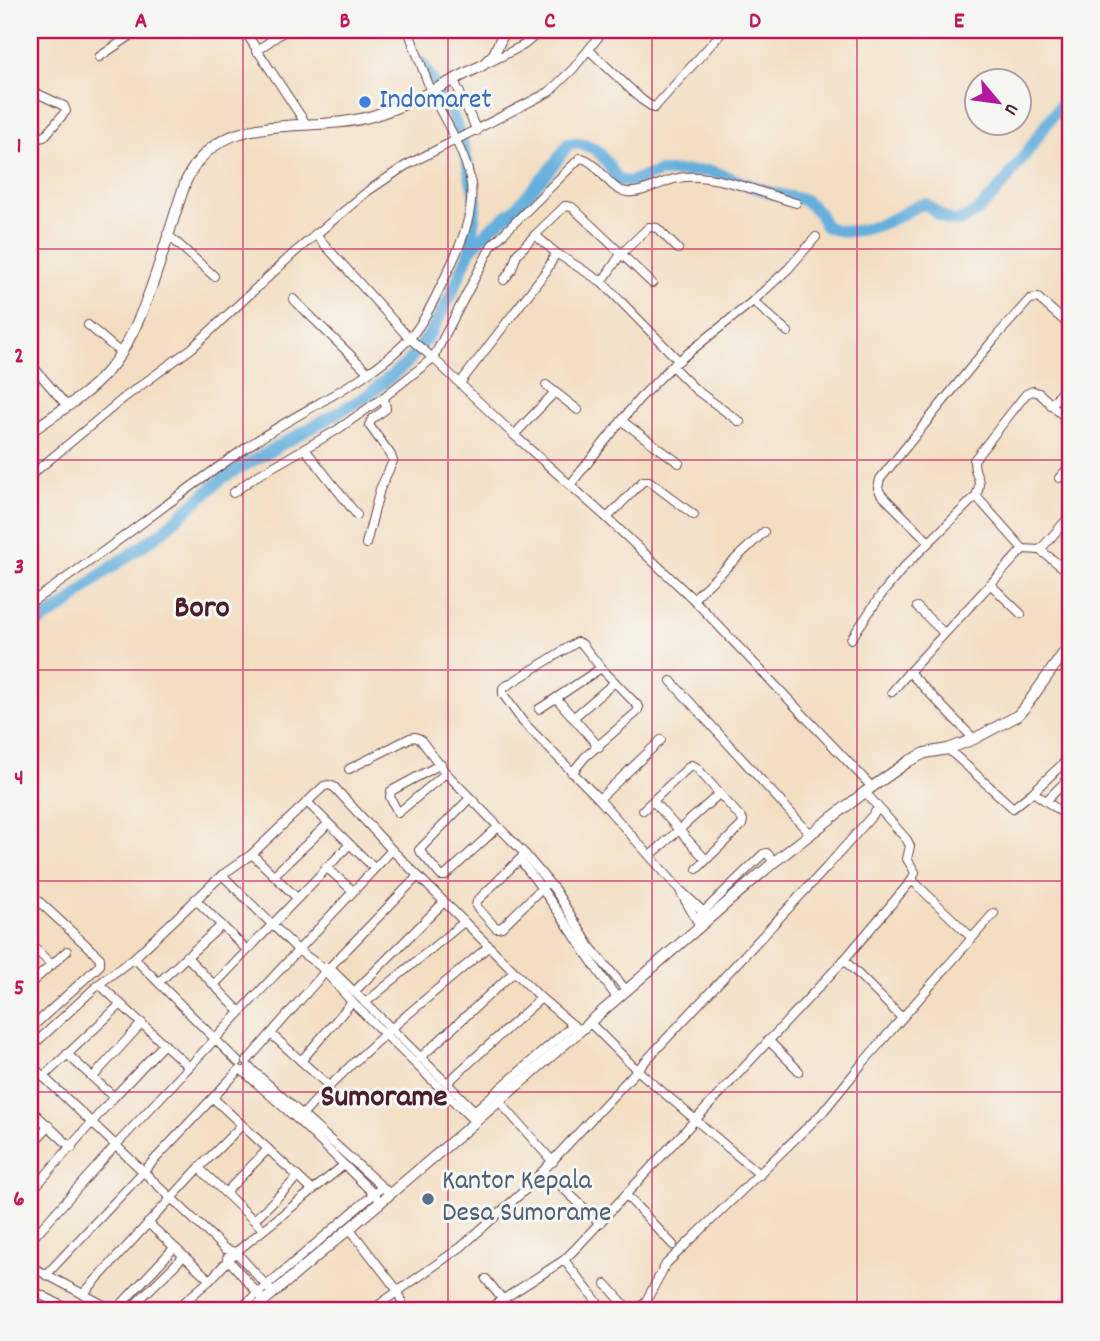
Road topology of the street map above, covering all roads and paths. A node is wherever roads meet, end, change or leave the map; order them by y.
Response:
1 (139, 30) edge
2 (244, 30) edge
3 (286, 30) edge
4 (408, 30) edge
5 (499, 30) edge
6 (505, 30) edge
7 (542, 30) edge
8 (604, 30) edge
9 (724, 30) edge
10 (496, 49) junction
11 (589, 50) junction
12 (256, 51) junction
13 (99, 57) dead end
14 (483, 65) junction
15 (453, 81) junction
16 (30, 90) edge
17 (432, 91) junction
18 (306, 124) junction
19 (475, 131) junction
20 (30, 134) edge
21 (457, 141) junction
22 (796, 203) dead end
23 (167, 234) junction
24 (315, 234) junction
25 (535, 235) junction
26 (816, 237) dead end
27 (678, 249) dead end
28 (556, 253) junction
29 (621, 254) junction
30 (214, 275) dead end
31 (504, 280) dead end
32 (601, 282) junction
33 (652, 283) dead end
34 (293, 299) dead end
35 (753, 302) junction
36 (88, 326) dead end
37 (1070, 326) edge
38 (788, 332) dead end
39 (411, 340) junction
40 (122, 354) junction
41 (432, 356) junction
42 (30, 363) edge
43 (676, 364) junction
44 (368, 372) junction
45 (1070, 381) edge
46 (460, 383) junction
47 (546, 385) dead end
48 (554, 393) junction
49 (384, 397) junction
50 (67, 405) junction
51 (1051, 405) junction
52 (578, 410) dead end
53 (622, 421) junction
54 (740, 422) dead end
55 (1070, 422) edge
56 (30, 432) edge
57 (514, 435) junction
58 (305, 449) junction
59 (679, 463) dead end
60 (1070, 466) edge
61 (30, 476) edge
62 (1059, 478) dead end
63 (570, 485) junction
64 (233, 494) dead end
65 (976, 496) junction
66 (357, 515) dead end
67 (694, 515) dead end
68 (1070, 516) edge
69 (607, 518) junction
70 (764, 532) dead end
71 (929, 542) junction
72 (366, 544) dead end
73 (1023, 549) junction
74 (1040, 550) junction
75 (1070, 573) edge
76 (990, 584) junction
77 (693, 599) junction
78 (30, 603) edge
79 (917, 607) dead end
80 (1021, 614) dead end
81 (944, 633) junction
82 (851, 639) dead end
83 (1070, 644) edge
84 (601, 668) junction
85 (909, 672) junction
86 (671, 681) dead end
87 (615, 682) junction
88 (892, 692) dead end
89 (556, 698) junction
90 (539, 709) dead end
91 (573, 718) junction
92 (974, 739) junction
93 (662, 740) dead end
94 (598, 747) junction
95 (948, 749) junction
96 (1070, 757) edge
97 (441, 764) junction
98 (349, 769) dead end
99 (569, 770) junction
100 (446, 773) junction
101 (1070, 777) edge
102 (868, 790) junction
103 (719, 794) junction
104 (1039, 796) junction
105 (470, 798) junction
106 (599, 799) junction
107 (653, 802) junction
108 (308, 803) junction
109 (878, 809) junction
110 (643, 810) dead end
111 (1070, 818) edge
112 (328, 824) junction
113 (498, 827) junction
114 (679, 831) junction
115 (811, 835) junction
116 (349, 845) junction
117 (392, 850) junction
118 (252, 854) junction
119 (651, 855) junction
120 (522, 857) junction
121 (706, 860) junction
122 (326, 867) junction
123 (374, 869) junction
124 (697, 869) dead end
125 (222, 875) junction
126 (274, 875) junction
127 (418, 876) junction
128 (912, 880) junction
129 (545, 885) junction
130 (680, 890) junction
131 (353, 891) junction
132 (30, 893) edge
133 (296, 898) junction
134 (195, 899) junction
135 (444, 902) junction
136 (994, 913) dead end
137 (707, 915) junction
138 (464, 922) junction
139 (698, 923) junction
140 (222, 925) junction
141 (272, 925) junction
142 (971, 937) junction
143 (30, 944) edge
144 (489, 946) junction
145 (247, 950) junction
146 (298, 950) junction
147 (67, 951) dead end
148 (186, 956) junction
149 (134, 958) junction
150 (845, 960) junction
151 (52, 965) junction
152 (325, 969) junction
153 (514, 972) junction
154 (159, 982) junction
155 (30, 984) edge
156 (99, 984) junction
157 (214, 985) junction
158 (626, 991) junction
159 (354, 992) junction
160 (541, 998) junction
161 (618, 999) junction
162 (352, 1002) junction
163 (365, 1003) junction
164 (121, 1004) junction
165 (240, 1012) junction
166 (902, 1018) junction
167 (142, 1023) junction
168 (590, 1023) junction
169 (577, 1028) junction
170 (30, 1029) edge
171 (388, 1031) junction
172 (271, 1034) junction
173 (215, 1038) junction
174 (768, 1040) junction
175 (164, 1044) junction
176 (30, 1048) edge
177 (67, 1054) junction
178 (420, 1058) junction
179 (300, 1061) junction
180 (30, 1064) edge
181 (243, 1066) junction
182 (189, 1067) junction
183 (636, 1069) junction
184 (799, 1071) dead end
185 (44, 1077) junction
186 (93, 1077) junction
187 (447, 1083) junction
188 (329, 1086) junction
189 (114, 1097) junction
190 (213, 1098) junction
191 (499, 1101) junction
192 (30, 1109) edge
193 (475, 1116) junction
194 (301, 1117) junction
195 (695, 1119) junction
196 (92, 1123) junction
197 (242, 1125) junction
198 (49, 1126) junction
199 (116, 1144) junction
200 (30, 1146) edge
201 (72, 1148) junction
202 (268, 1149) junction
203 (553, 1161) junction
204 (344, 1164) junction
205 (199, 1168) junction
206 (144, 1171) junction
207 (760, 1175) junction
208 (298, 1177) junction
209 (563, 1188) dead end
210 (311, 1189) junction
211 (30, 1193) edge
212 (225, 1193) junction
213 (381, 1194) junction
214 (626, 1195) junction
215 (173, 1198) junction
216 (254, 1220) junction
217 (148, 1223) junction
218 (600, 1223) junction
219 (263, 1229) junction
220 (351, 1229) junction
221 (30, 1241) edge
222 (673, 1245) dead end
223 (174, 1248) junction
224 (225, 1249) junction
225 (236, 1252) junction
226 (183, 1256) junction
227 (564, 1260) junction
228 (228, 1261) junction
229 (30, 1266) edge
230 (47, 1275) junction
231 (486, 1279) dead end
232 (210, 1280) junction
233 (606, 1284) dead end
234 (30, 1289) edge
235 (398, 1292) junction
236 (84, 1293) junction
237 (266, 1293) junction
238 (503, 1300) junction
239 (598, 1303) dead end
240 (72, 1311) edge
241 (115, 1311) edge
242 (128, 1311) edge
243 (174, 1311) edge
244 (237, 1311) edge
245 (252, 1311) edge
246 (370, 1311) edge
247 (405, 1311) edge
248 (485, 1311) edge
249 (632, 1311) edge

1 - 13 street
2 - 12 street
3 - 12 street
4 - 17 street
5 - 10 street
6 - 10 street
7 - 14 street
8 - 11 street
9 - 11 street
10 - 14 street
11 - 19 street
12 - 18 street
14 - 15 street
15 - 17 street
15 - 19 street
16 - 20 street
17 - 18 street
17 - 21 street
18 - 23 street
19 - 21 street
21 - 24 street
21 - 39 street
22 - 41 street
23 - 30 street
23 - 40 street
24 - 39 street
24 - 61 street
25 - 28 street
25 - 29 street
25 - 31 street
26 - 35 street
27 - 29 street
28 - 32 street
28 - 46 street
29 - 32 street
29 - 33 street
32 - 43 street
34 - 44 street
35 - 38 street
35 - 43 street
36 - 40 street
37 - 71 street
39 - 41 street
39 - 44 street
40 - 50 street
41 - 46 street
41 - 49 street
42 - 50 street
43 - 53 street
43 - 54 street
44 - 78 street
45 - 51 street
46 - 57 street
47 - 48 street
48 - 52 street
48 - 57 street
49 - 58 street
49 - 72 street
50 - 56 street
51 - 55 street
51 - 65 street
53 - 59 street
53 - 63 street
57 - 63 street
58 - 64 street
58 - 66 street
60 - 62 street
63 - 69 street
65 - 71 street
65 - 73 street
67 - 69 street
68 - 74 street
69 - 77 street
70 - 77 street
71 - 82 street
73 - 74 street
73 - 76 street
74 - 75 street
76 - 80 street
76 - 81 street
77 - 102 street
79 - 81 street
81 - 85 street
83 - 92 street
84 - 87 street
84 - 89 street
84 - 99 street
85 - 88 street
85 - 92 street
86 - 115 street
87 - 91 street
87 - 94 street
89 - 90 street
89 - 91 street
91 - 94 street
92 - 95 street
93 - 106 street
94 - 99 street
95 - 102 street
95 - 104 street
96 - 104 street
97 - 98 street
97 - 100 street
97 - 100 street
99 - 106 street
100 - 105 street
101 - 104 street
102 - 109 street
102 - 115 street
103 - 107 street
103 - 114 street
103 - 121 street
104 - 111 street
105 - 113 street
105 - 113 street
106 - 119 street
107 - 110 street
107 - 114 street
108 - 112 street
108 - 117 street
108 - 118 street
109 - 128 street
109 - 183 street
112 - 116 street
112 - 126 street
113 - 120 street
114 - 119 street
114 - 121 street
115 - 137 street
116 - 122 street
116 - 123 street
117 - 123 street
117 - 127 street
118 - 125 street
118 - 126 street
119 - 130 street
120 - 129 street
120 - 129 street
121 - 124 street
122 - 131 street
122 - 133 street
123 - 131 street
125 - 134 street
125 - 141 street
126 - 133 street
127 - 135 street
127 - 152 street
128 - 142 street
128 - 150 street
129 - 158 street
129 - 161 street
130 - 137 street
130 - 139 street
131 - 146 street
132 - 170 street
133 - 141 street
134 - 140 street
134 - 149 street
135 - 138 street
135 - 159 street
136 - 142 street
137 - 139 street
138 - 144 street
138 - 163 street
139 - 158 street
140 - 145 street
140 - 148 street
141 - 145 street
141 - 146 street
142 - 166 street
143 - 151 street
144 - 153 street
144 - 171 street
145 - 157 street
146 - 152 street
146 - 165 street
147 - 151 street
148 - 154 street
148 - 157 street
149 - 154 street
149 - 156 street
150 - 166 street
150 - 174 street
151 - 155 street
152 - 159 street
152 - 162 street
152 - 172 street
153 - 160 street
153 - 178 street
154 - 173 street
156 - 164 street
156 - 176 street
157 - 165 street
158 - 161 street
159 - 163 street
160 - 169 street
160 - 187 street
161 - 168 street
162 - 171 street
162 - 179 street
163 - 171 street
164 - 167 street
164 - 177 street
165 - 173 street
166 - 207 street
167 - 175 street
167 - 186 street
168 - 169 street
168 - 183 street
169 - 191 street
169 - 193 street
171 - 178 street
171 - 188 street
171 - 193 street
172 - 179 street
172 - 181 street
173 - 181 street
173 - 182 street
174 - 184 street
174 - 195 street
175 - 182 street
175 - 189 street
177 - 185 street
177 - 186 street
178 - 187 street
179 - 188 street
180 - 185 street
181 - 190 street
181 - 194 street
182 - 199 street
183 - 195 street
183 - 203 street
185 - 196 street
186 - 189 street
187 - 193 street
188 - 194 street
189 - 196 street
190 - 197 street
190 - 206 street
191 - 193 street
191 - 203 street
192 - 198 street
193 - 213 street
194 - 204 street
194 - 213 street
195 - 207 street
195 - 214 street
196 - 199 street
196 - 201 street
197 - 202 street
197 - 205 street
198 - 200 street
198 - 201 street
199 - 206 street
199 - 221 street
201 - 211 street
202 - 208 street
202 - 212 street
203 - 235 street
204 - 210 street
204 - 213 street
205 - 212 street
205 - 215 street
206 - 215 street
206 - 230 street
207 - 249 street
208 - 210 street
208 - 216 street
209 - 218 street
210 - 219 street
212 - 216 street
213 - 220 street
213 - 237 street
214 - 218 street
214 - 222 street
215 - 217 street
215 - 224 street
216 - 219 street
217 - 223 street
217 - 236 street
218 - 227 street
219 - 225 street
220 - 235 street
220 - 237 street
223 - 226 street
223 - 241 street
224 - 225 street
224 - 228 street
225 - 228 street
225 - 237 street
226 - 232 street
226 - 242 street
227 - 238 street
227 - 239 street
228 - 232 street
228 - 237 street
229 - 230 street
230 - 236 street
231 - 238 street
232 - 243 street
233 - 249 street
234 - 240 street
235 - 246 street
235 - 247 street
236 - 241 street
237 - 244 street
237 - 245 street
238 - 248 street

